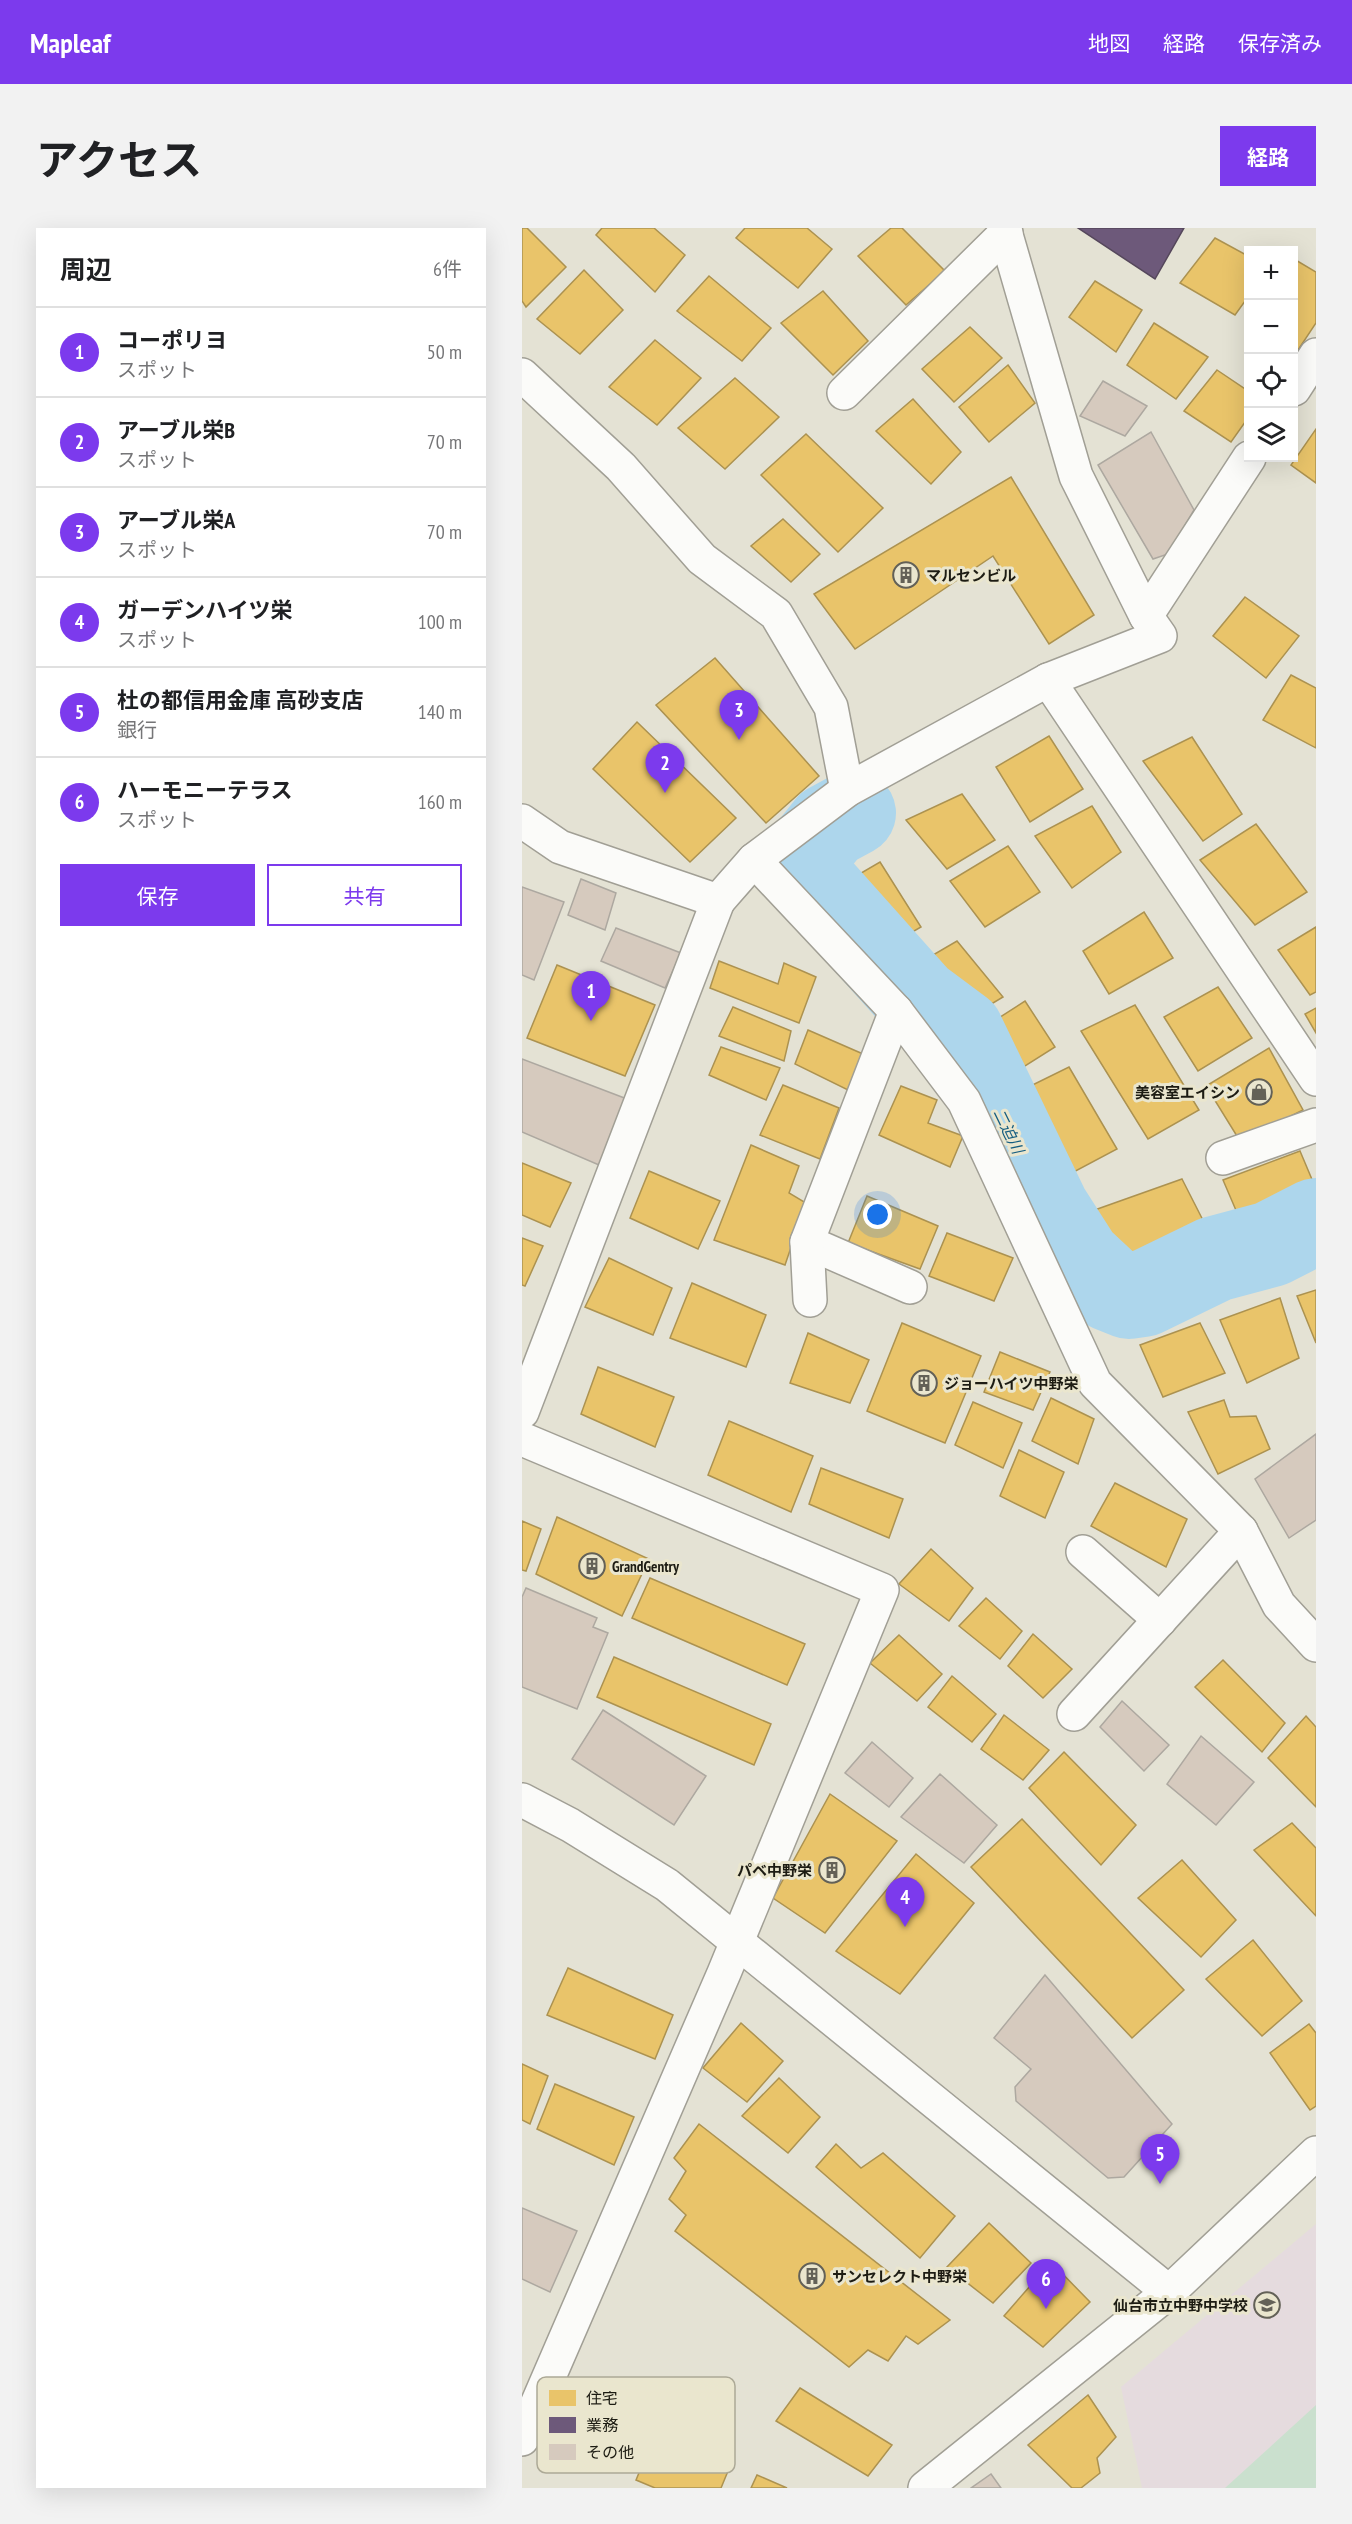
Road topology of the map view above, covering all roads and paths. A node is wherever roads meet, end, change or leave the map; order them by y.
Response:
1 (1005, 230) edge
2 (1316, 355) edge
3 (522, 375) edge
4 (1298, 382) edge
5 (844, 393) dead end
6 (1246, 462) edge
7 (1146, 616) junction
8 (1048, 680) junction
9 (847, 790) junction
10 (522, 821) edge
11 (754, 860) junction
12 (718, 901) junction
13 (896, 1011) junction
14 (1316, 1079) edge
15 (1316, 1125) edge
16 (1223, 1158) dead end
17 (807, 1242) junction
18 (910, 1287) dead end
19 (810, 1300) dead end
20 (522, 1412) edge
21 (522, 1439) edge
22 (1241, 1531) junction
23 (1083, 1552) dead end
24 (1160, 1620) junction
25 (1316, 1645) edge
26 (1074, 1714) dead end
27 (522, 1800) edge
28 (737, 1942) junction
29 (1316, 2153) edge
30 (1168, 2292) junction
31 (549, 2377) edge
32 (537, 2404) edge
33 (522, 2439) edge
34 (925, 2488) edge

1 - 5 street
1 - 7 street
2 - 4 street
3 - 9 street
6 - 7 street
7 - 8 street
8 - 9 street
8 - 14 street
9 - 11 street
10 - 12 street
11 - 12 street
11 - 13 street
12 - 20 street
13 - 17 street
13 - 22 street
15 - 16 street
17 - 18 street
17 - 19 street
21 - 28 street
22 - 24 street
22 - 25 street
23 - 24 street
24 - 26 street
27 - 28 street
28 - 30 street
28 - 31 street
29 - 30 street
30 - 34 street
32 - 33 street

